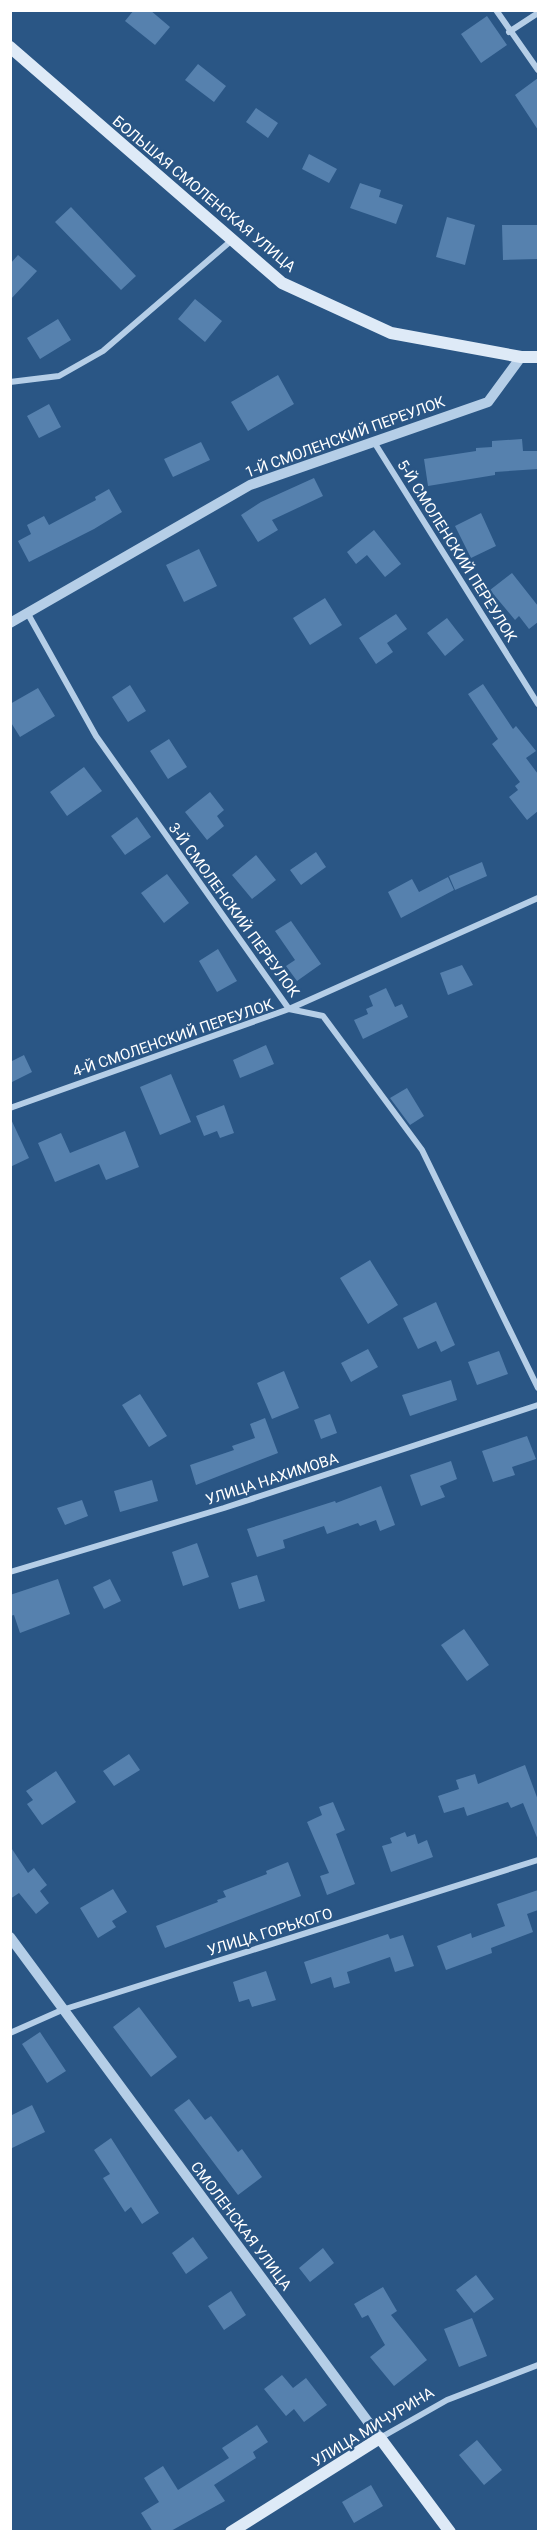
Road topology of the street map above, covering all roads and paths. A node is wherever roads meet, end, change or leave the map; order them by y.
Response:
1 (496, 10) edge
2 (538, 13) edge
3 (509, 32) junction
4 (10, 47) edge
5 (538, 70) edge
6 (232, 240) junction
7 (521, 357) junction
8 (538, 357) edge
9 (10, 382) edge
10 (374, 442) junction
11 (28, 614) junction
12 (10, 623) edge
13 (538, 704) edge
14 (538, 898) edge
15 (289, 1009) junction
16 (10, 1108) edge
17 (538, 1388) edge
18 (538, 1405) edge
19 (10, 1572) edge
20 (538, 1860) edge
21 (10, 1937) edge
22 (62, 2010) junction
23 (10, 2033) edge
24 (538, 2365) edge
25 (380, 2438) junction
26 (231, 2532) edge
27 (450, 2532) edge

1 - 3 street
2 - 3 street
3 - 5 street
4 - 6 main road, БОЛЬШАЯ СМОЛЕНСКАЯ УЛИЦА
6 - 7 main road, БОЛЬШАЯ СМОЛЕНСКАЯ УЛИЦА
6 - 9 street
7 - 8 main road, БОЛЬШАЯ СМОЛЕНСКАЯ УЛИЦА
7 - 10 street, 1-Й СМОЛЕНСКИЙ ПЕРЕУЛОК
10 - 11 street, 1-Й СМОЛЕНСКИЙ ПЕРЕУЛОК
10 - 13 street, 5-Й СМОЛЕНСКИЙ ПЕРЕУЛОК
11 - 12 street, 1-Й СМОЛЕНСКИЙ ПЕРЕУЛОК
11 - 15 street, 3-Й СМОЛЕНСКИЙ ПЕРЕУЛОК
14 - 15 street, 4-Й СМОЛЕНСКИЙ ПЕРЕУЛОК
15 - 16 street, 4-Й СМОЛЕНСКИЙ ПЕРЕУЛОК
15 - 17 street, 3-Й СМОЛЕНСКИЙ ПЕРЕУЛОК
18 - 19 street, УЛИЦА НАХИМОВА
20 - 22 street, УЛИЦА ГОРЬКОГО
21 - 22 street, СМОЛЕНСКАЯ УЛИЦА
22 - 23 street, УЛИЦА ГОРЬКОГО
22 - 25 street, СМОЛЕНСКАЯ УЛИЦА
24 - 25 street, УЛИЦА МИЧУРИНА
25 - 26 main road, УЛИЦА МИЧУРИНА
25 - 27 main road, СМОЛЕНСКАЯ УЛИЦА

